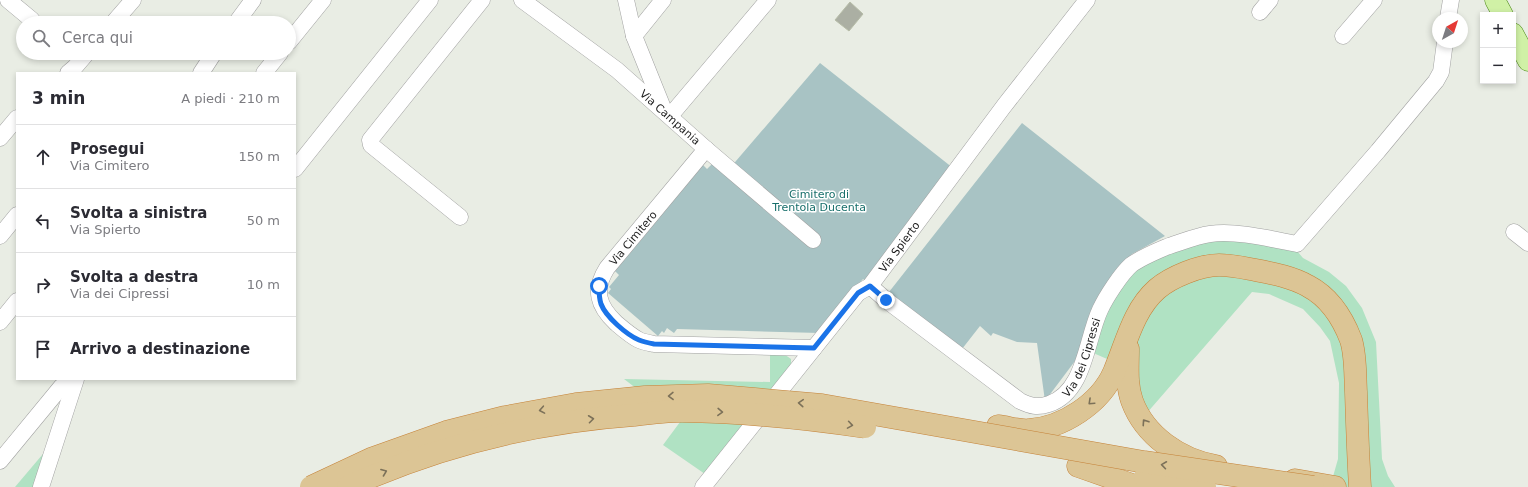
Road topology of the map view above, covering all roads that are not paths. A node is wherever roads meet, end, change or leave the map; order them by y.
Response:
1 (8, 0) edge
2 (133, 0) edge
3 (253, 0) edge
4 (323, 0) edge
5 (430, 0) edge
6 (482, 0) edge
7 (522, 0) edge
8 (626, 0) edge
9 (663, 0) edge
10 (768, 0) edge
11 (1087, 0) edge
12 (1374, 0) edge
13 (1451, 0) edge
14 (1495, 0) edge
15 (1449, 12) edge
16 (1501, 12) edge
17 (27, 16) edge
18 (119, 16) edge
19 (241, 16) edge
20 (296, 33) edge
21 (634, 36) junction
22 (1343, 36) dead end
23 (1516, 39) edge
24 (1444, 48) edge
25 (81, 60) edge
26 (209, 60) edge
27 (274, 60) edge
28 (1528, 61) edge
29 (648, 71) junction
30 (69, 72) edge
31 (202, 72) edge
32 (265, 72) edge
33 (638, 88) junction
34 (667, 114) junction
35 (16, 119) edge
36 (0, 138) edge
37 (706, 149) junction
38 (296, 168) edge
39 (16, 216) edge
40 (460, 217) dead end
41 (1514, 232) dead end
42 (0, 236) edge
43 (813, 240) dead end
44 (1528, 243) edge
45 (870, 286) junction
46 (16, 302) edge
47 (0, 322) edge
48 (814, 348) junction
49 (1121, 376) junction
50 (70, 380) edge
51 (76, 380) edge
52 (822, 405) junction
53 (0, 462) edge
54 (1078, 466) junction
55 (41, 487) edge
56 (312, 487) edge
57 (348, 487) edge
58 (703, 487) edge
59 (1138, 487) edge
60 (1205, 487) edge
61 (1313, 487) edge
62 (1335, 487) edge
63 (1360, 487) edge

1 - 17 street
2 - 18 street
3 - 19 street
4 - 20 street
5 - 38 street
6 - 40 street
7 - 33 street, Via Campania
8 - 21 street
9 - 21 street
10 - 34 street
11 - 45 street, Via Spierto
12 - 22 street
13 - 15 street
14 - 16 main road
21 - 29 street
23 - 28 main road
24 - 45 street, Via dei Cipressi
25 - 30 street
26 - 31 street
27 - 32 street
29 - 33 street
29 - 34 street
33 - 34 street, Via Campania
34 - 37 street, Via Campania
35 - 36 street
37 - 43 street, Via Campania
37 - 48 street, Via Cimitero
39 - 42 street
41 - 44 street
45 - 48 street, Via Spierto
46 - 47 street
48 - 58 street, Via Spierto
49 -> 52 highway, bridge
62 -> 49 highway
49 - 63 highway
50 - 53 street
51 - 55 street
52 -> 56 highway, bridge
61 -> 52 highway, bridge
57 -> 54 highway, bridge
54 - 59 highway
54 - 60 highway, bridge

